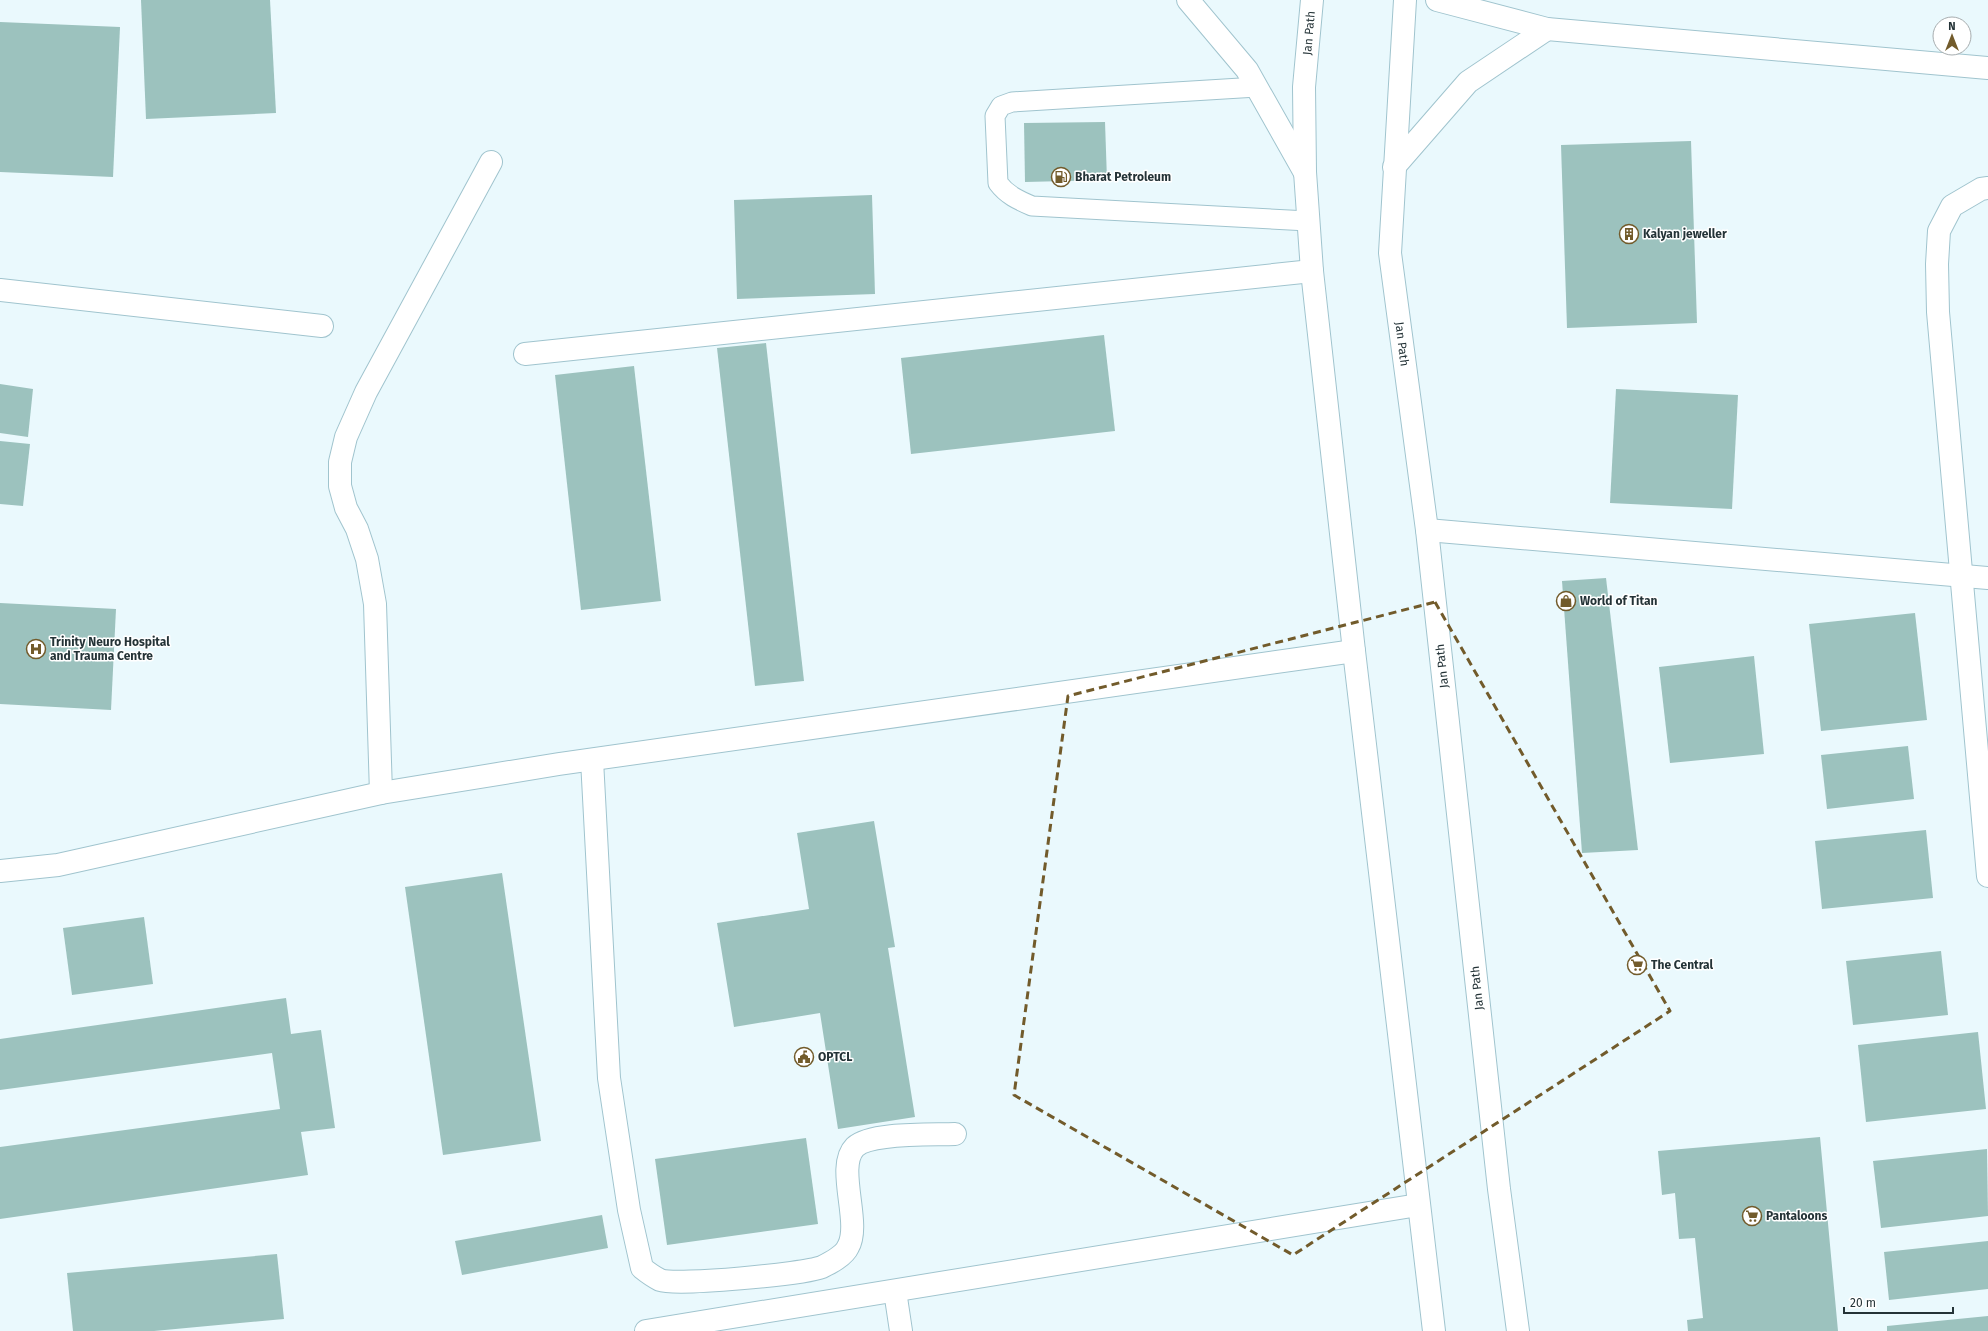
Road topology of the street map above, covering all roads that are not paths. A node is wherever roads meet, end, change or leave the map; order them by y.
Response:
1 (1188, 0) edge
2 (1312, 0) edge
3 (1405, 0) edge
4 (1437, 0) edge
5 (1547, 29) junction
6 (1988, 68) edge
7 (1257, 87) junction
8 (491, 162) dead end
9 (1394, 167) junction
10 (1305, 172) junction
11 (1988, 188) edge
12 (1308, 221) junction
13 (1312, 271) junction
14 (0, 290) edge
15 (322, 326) dead end
16 (525, 354) dead end
17 (1427, 530) junction
18 (1961, 576) junction
19 (1988, 578) edge
20 (1354, 651) junction
21 (592, 760) junction
22 (381, 793) junction
23 (0, 871) edge
24 (1988, 876) edge
25 (955, 1134) dead end
26 (1418, 1205) junction
27 (895, 1291) junction
28 (673, 1329) edge
29 (646, 1331) edge
30 (901, 1331) edge
31 (1434, 1331) edge
32 (1518, 1331) edge

1 - 7 street
2 - 10 street, Jan Path
3 - 9 street, Jan Path
4 - 5 street
5 - 6 street
5 - 9 street
7 - 10 street
7 - 12 lane
8 - 22 street
9 - 17 street, Jan Path
10 - 12 street, Jan Path
11 - 18 street
12 - 13 street, Jan Path
13 - 16 street
13 - 20 street, Jan Path
14 - 15 street
17 - 18 street
17 - 32 street, Jan Path
18 - 19 street
18 - 24 street
20 - 21 street
20 - 26 street, Jan Path
21 - 22 street
21 - 25 street
22 - 23 street
26 - 27 street
26 - 31 street, Jan Path
27 - 28 street
27 - 30 street
28 - 29 street

